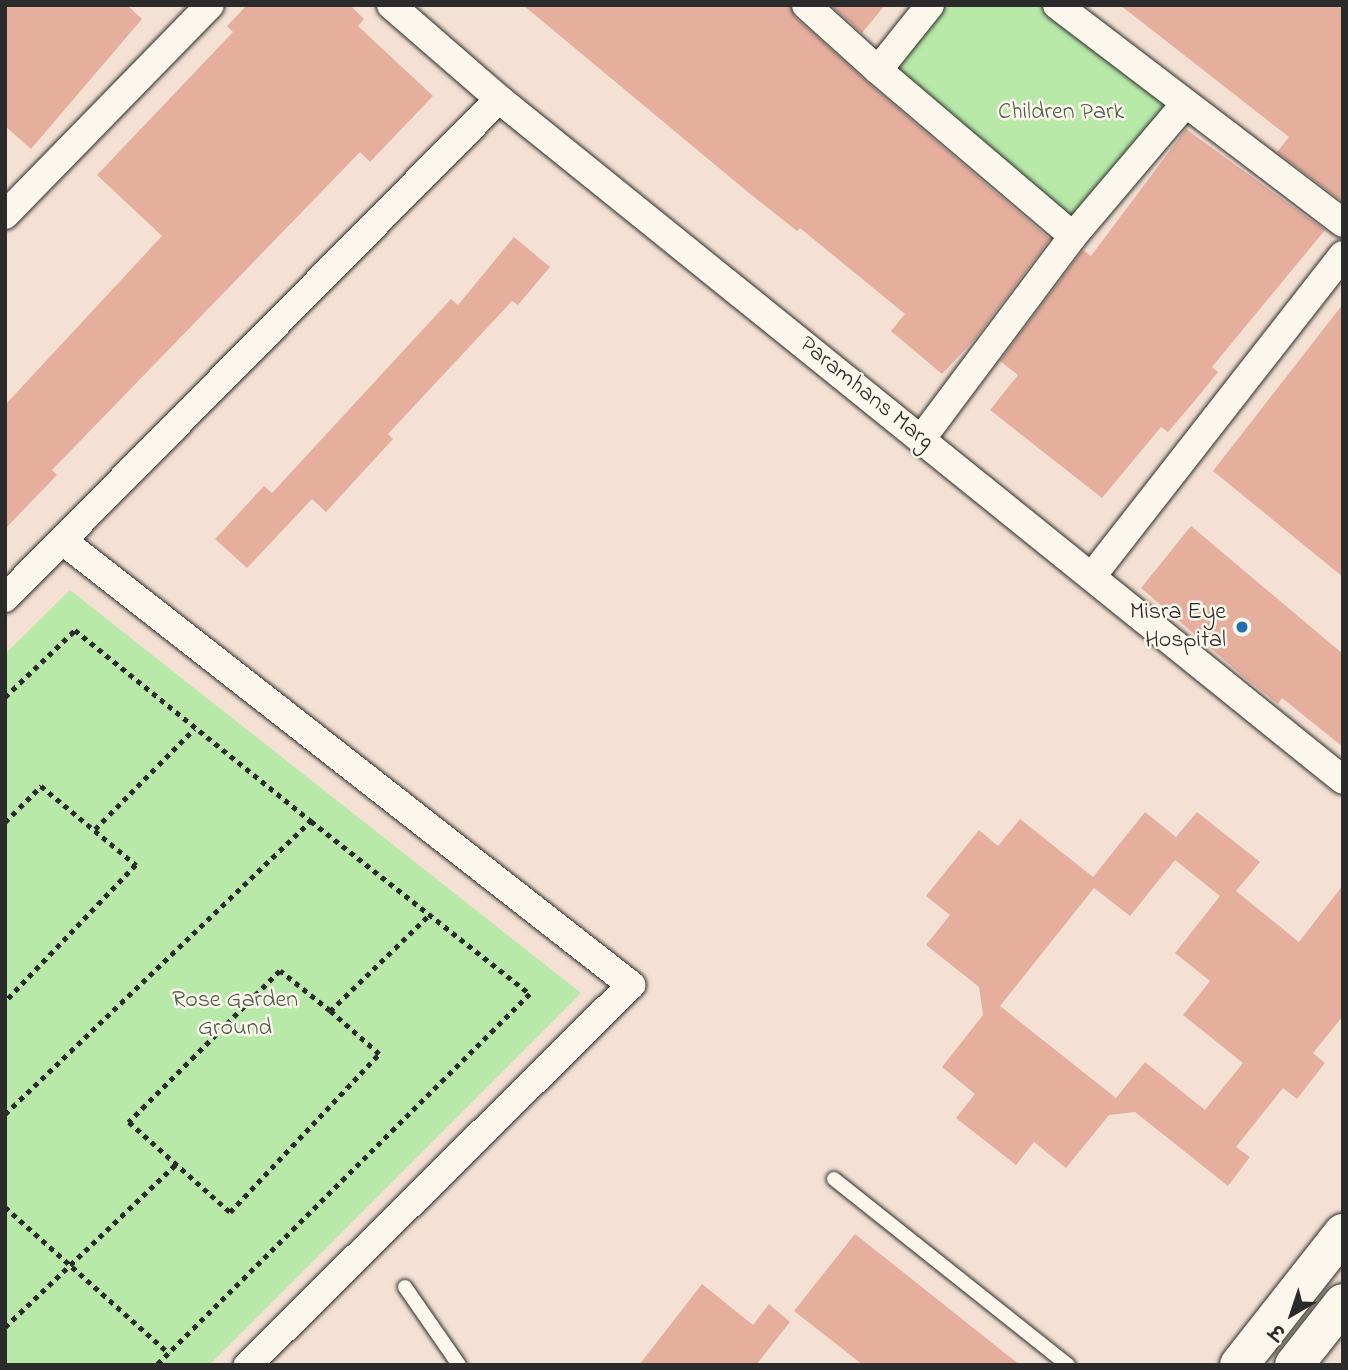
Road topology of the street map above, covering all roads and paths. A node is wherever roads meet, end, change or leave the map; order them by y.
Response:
1 (210, 5) edge
2 (391, 5) edge
3 (806, 5) edge
4 (930, 5) edge
5 (1057, 5) edge
6 (878, 70) junction
7 (499, 99) junction
8 (1185, 104) junction
9 (5, 215) edge
10 (1343, 223) edge
11 (1073, 236) junction
12 (1343, 255) edge
13 (922, 438) junction
14 (63, 541) junction
15 (1092, 576) junction
16 (5, 598) edge
17 (5, 697) edge
18 (194, 729) junction
19 (1343, 780) edge
20 (311, 821) junction
21 (5, 822) edge
22 (95, 829) junction
23 (430, 914) junction
24 (5, 1002) edge
25 (330, 1012) junction
26 (5, 1114) edge
27 (176, 1164) junction
28 (834, 1179) dead end
29 (5, 1207) edge
30 (1343, 1233) edge
31 (70, 1265) junction
32 (405, 1287) dead end
33 (1343, 1303) edge
34 (5, 1327) edge
35 (169, 1353) junction
36 (157, 1365) edge
37 (247, 1365) edge
38 (459, 1365) edge
39 (1068, 1365) edge
40 (1239, 1365) edge
41 (1294, 1365) edge

1 - 9 street
2 - 7 street, Paramhans Marg
3 - 6 street
4 - 6 street
5 - 8 street
6 - 11 street
7 - 13 street, Paramhans Marg
7 - 14 street
8 - 10 street
8 - 11 street
11 - 13 street
12 - 15 street
13 - 15 street, Paramhans Marg
14 - 16 street
14 - 37 street
15 - 19 street, Paramhans Marg
17 - 18 path
18 - 20 path
18 - 22 path
20 - 23 path
20 - 26 path
21 - 22 path
22 - 24 path
23 - 25 path
23 - 35 path
25 - 27 path
25 - 27 path
27 - 31 path
28 - 39 lane
29 - 31 path
30 - 40 street
31 - 34 path
31 - 35 path
32 - 38 lane
33 - 41 street
35 - 36 path

